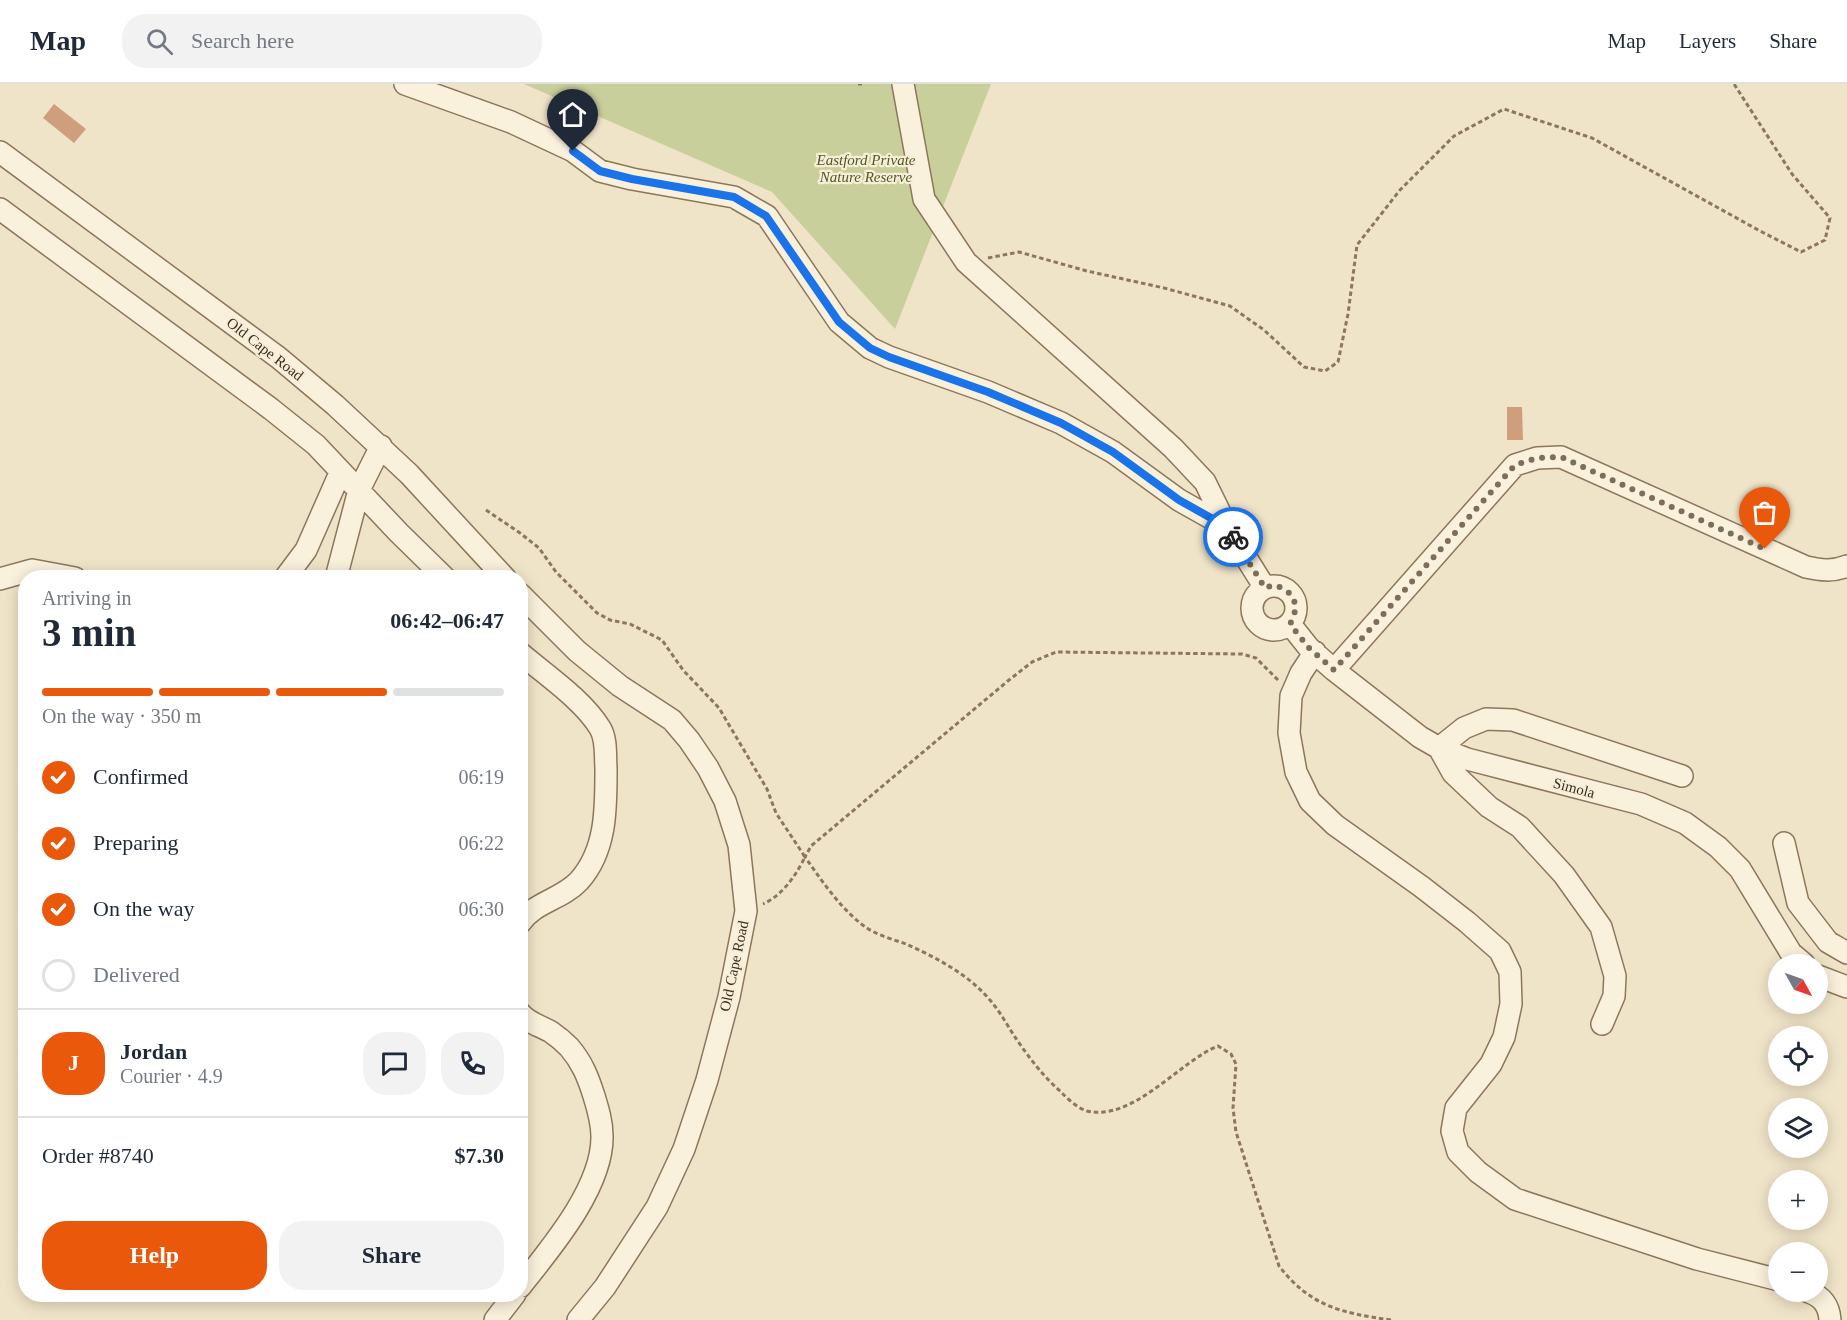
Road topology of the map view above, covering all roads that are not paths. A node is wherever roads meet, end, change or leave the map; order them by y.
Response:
1 (405, 84) edge
2 (903, 84) edge
3 (0, 152) edge
4 (0, 209) edge
5 (381, 446) junction
6 (340, 473) junction
7 (358, 490) junction
8 (1227, 527) junction
9 (1847, 566) edge
10 (291, 570) edge
11 (338, 570) edge
12 (437, 570) edge
13 (497, 570) edge
14 (18, 574) edge
15 (0, 579) edge
16 (1265, 588) junction
17 (528, 602) edge
18 (1290, 624) junction
19 (1312, 650) junction
20 (528, 660) edge
21 (1334, 670) junction
22 (1438, 748) junction
23 (1682, 776) dead end
24 (1784, 843) dead end
25 (528, 913) edge
26 (1847, 952) edge
27 (1792, 954) edge
28 (1828, 980) edge
29 (1847, 987) edge
30 (528, 1020) edge
31 (1602, 1023) dead end
32 (528, 1277) edge
33 (1768, 1277) edge
34 (509, 1302) edge
35 (1823, 1302) edge
36 (495, 1320) edge
37 (578, 1320) edge
38 (1830, 1320) edge

1 - 8 street
2 - 8 street
3 - 5 street, Old Cape Road
4 - 6 street
5 - 7 street
5 - 13 street, Old Cape Road
6 - 7 street
6 - 10 street
7 - 11 street
7 - 12 street
8 - 16 street
9 - 21 street
14 - 15 street
16 - 18 street
16 - 18 street
17 - 37 street, Old Cape Road
18 - 19 street, Simola
19 - 21 street, Simola
19 - 33 street
20 - 25 street
21 - 22 street, Simola
22 - 23 street
22 - 27 street, Simola
22 - 31 street
24 - 26 street
28 - 29 street
30 - 32 street
34 - 36 street
35 - 38 street

